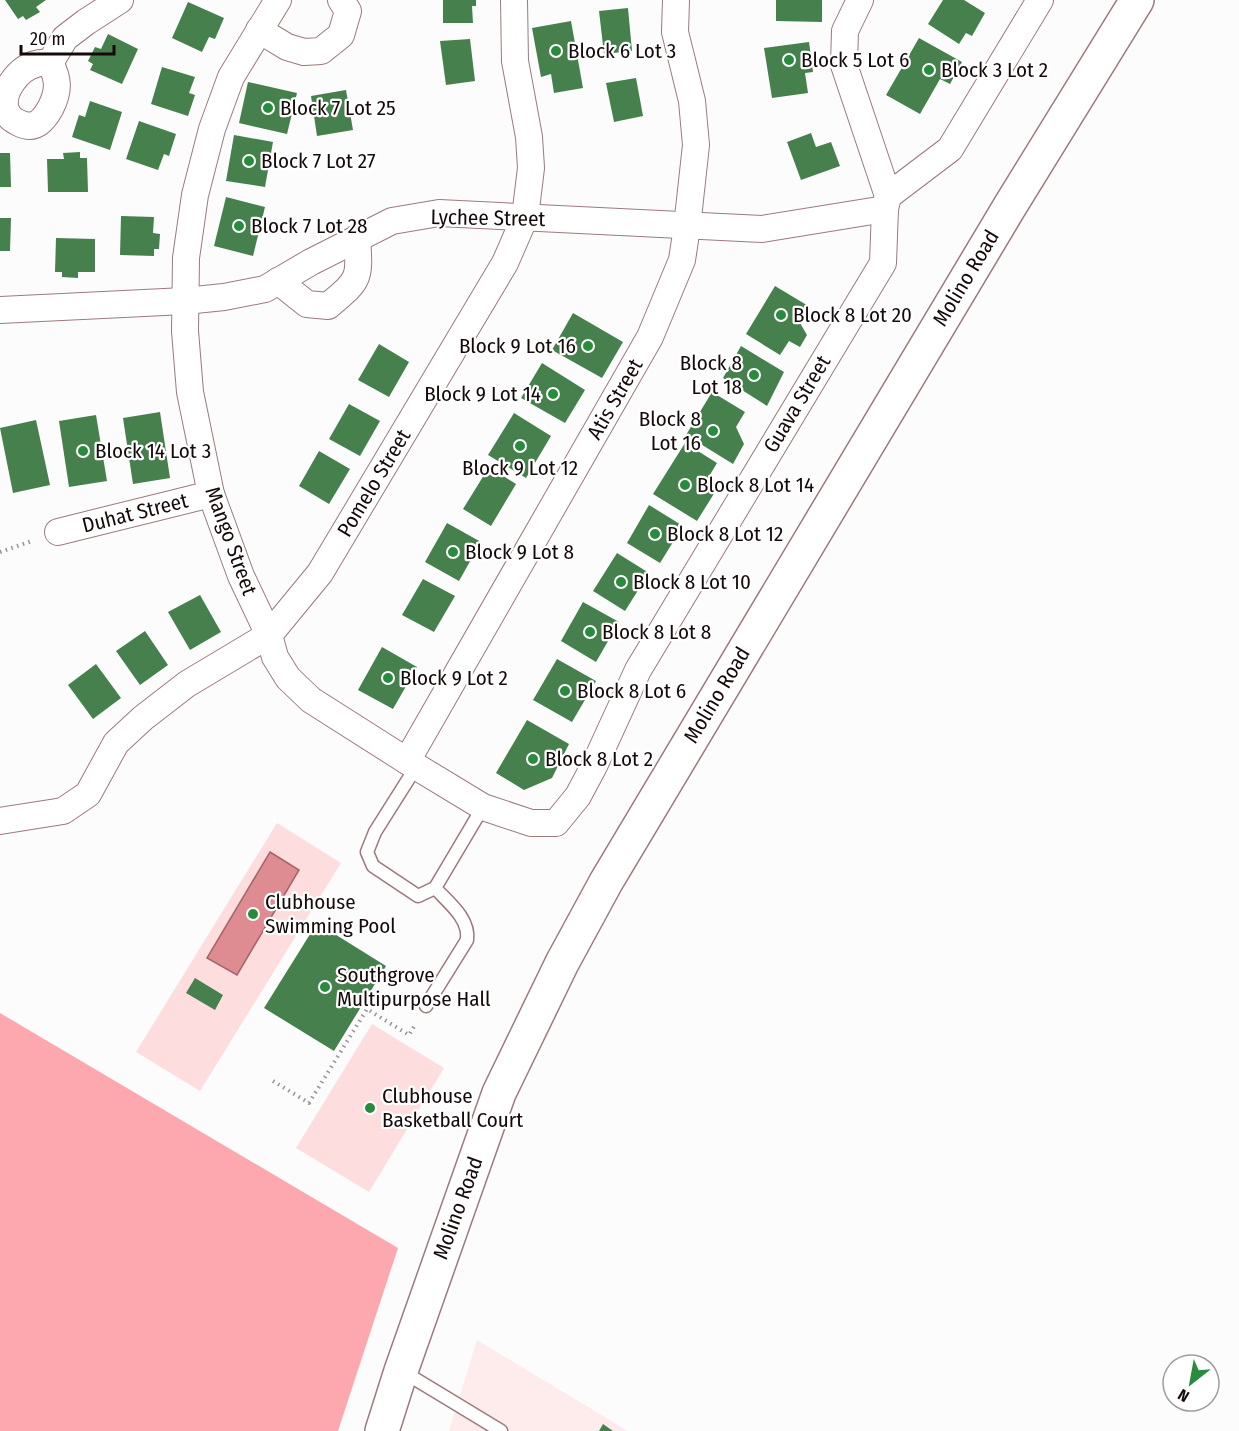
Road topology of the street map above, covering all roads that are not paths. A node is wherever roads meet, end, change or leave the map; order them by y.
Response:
1 (120, 0) edge
2 (341, 0) edge
3 (514, 0) edge
4 (676, 0) edge
5 (860, 0) edge
6 (1040, 0) edge
7 (1137, 0) edge
8 (270, 2) edge
9 (259, 30) junction
10 (50, 63) dead end
11 (887, 203) junction
12 (525, 217) junction
13 (687, 227) junction
14 (357, 238) junction
15 (278, 281) junction
16 (185, 301) junction
17 (0, 310) edge
18 (211, 494) junction
19 (58, 532) dead end
20 (268, 634) junction
21 (412, 764) junction
22 (483, 807) junction
23 (0, 821) edge
24 (556, 823) joint
25 (435, 888) junction
26 (426, 1006) road end
27 (401, 1371) junction
28 (382, 1431) edge
29 (501, 1431) edge

1 - 10 street
2 - 9 street
3 - 12 street, Pomelo Street
4 - 13 street, Atis Street
5 - 11 street, Guava Street
6 - 11 street
7 - 27 main road, Molino Road
8 - 9 street, Mango Street
9 - 16 street, Mango Street
11 - 13 street, Lychee Street
11 - 24 street, Guava Street
12 - 13 street, Lychee Street
12 - 14 street, Lychee Street
12 - 20 street, Pomelo Street
13 - 21 street, Atis Street
14 - 15 street, Lychee Street
14 - 15 street
15 - 16 street, Lychee Street
16 - 17 street, Lychee Street
16 - 18 street, Mango Street
18 - 19 street, Duhat Street
18 - 20 street, Mango Street
20 - 21 street, Mango Street
20 - 23 street, Pomelo Street
21 - 22 street, Mango Street
21 - 25 lane
22 - 24 street, Mango Street
22 - 25 lane
25 - 26 lane
27 - 28 main road, Molino Road
27 - 29 lane

